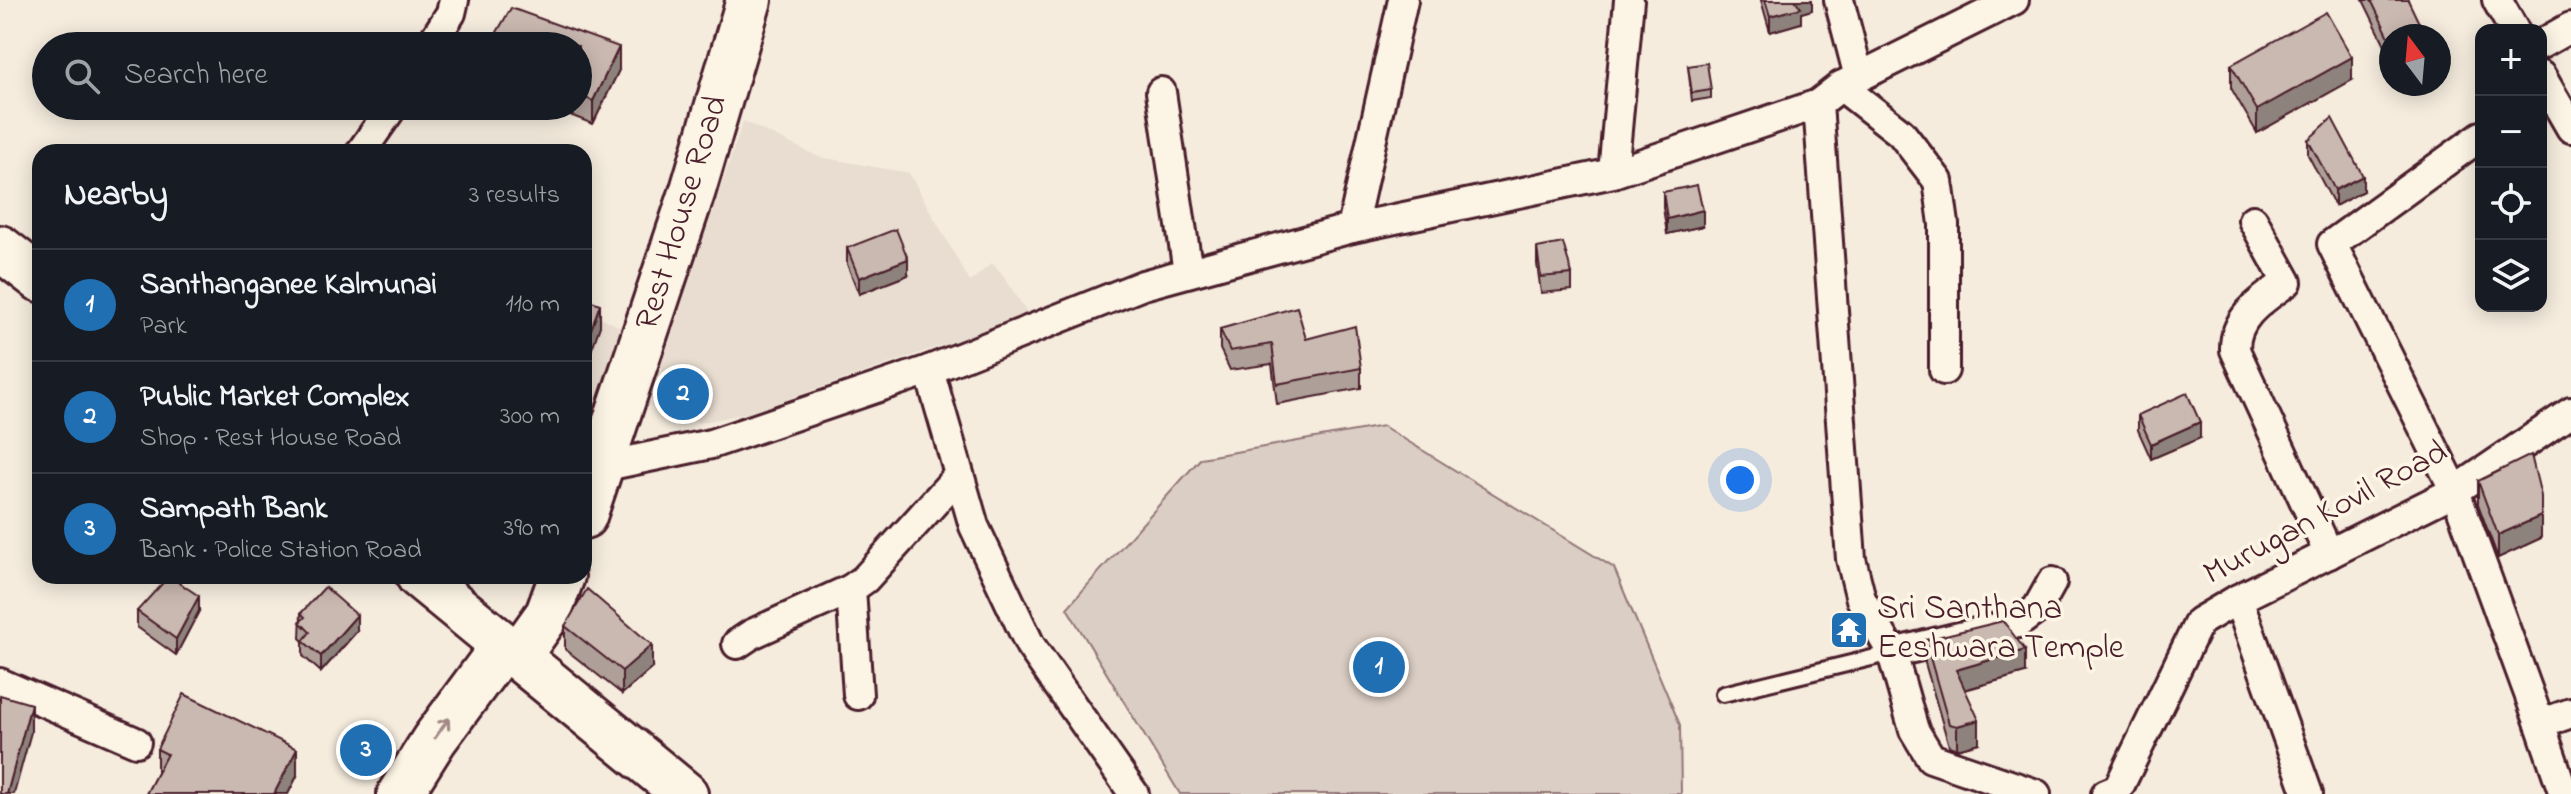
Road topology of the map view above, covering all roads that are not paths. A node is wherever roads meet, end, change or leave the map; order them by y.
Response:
1 (454, 0) edge
2 (749, 0) edge
3 (1403, 0) edge
4 (1629, 0) edge
5 (1839, 0) edge
6 (2014, 0) edge
7 (2497, 0) edge
8 (2511, 24) edge
9 (2571, 27) edge
10 (439, 32) edge
11 (2547, 41) edge
12 (1850, 82) junction
13 (2547, 91) edge
14 (1161, 92) dead end
15 (1818, 104) junction
16 (383, 120) edge
17 (2571, 128) edge
18 (2475, 140) edge
19 (367, 144) edge
20 (1613, 173) junction
21 (2253, 220) dead end
22 (1352, 228) junction
23 (0, 248) edge
24 (1188, 272) junction
25 (32, 273) edge
26 (929, 370) junction
27 (1944, 370) dead end
28 (2571, 412) edge
29 (601, 467) junction
30 (959, 475) junction
31 (2455, 491) junction
32 (592, 493) edge
33 (2329, 554) junction
34 (2052, 582) dead end
35 (429, 584) edge
36 (559, 584) edge
37 (851, 589) junction
38 (2238, 599) junction
39 (737, 644) dead end
40 (511, 650) junction
41 (1892, 653) junction
42 (0, 683) edge
43 (1723, 694) dead end
44 (858, 695) dead end
45 (2571, 713) edge
46 (2540, 724) junction
47 (136, 742) dead end
48 (400, 794) edge
49 (685, 794) edge
50 (1134, 794) edge
51 (2036, 794) edge
52 (2106, 794) edge
53 (2308, 794) edge
54 (2564, 794) edge

1 - 10 street
2 - 29 main road, Rest House Road
3 - 22 street
4 - 20 street
5 - 12 street
6 - 12 street
7 - 8 street
9 - 11 street
12 - 15 street
12 - 27 street
13 - 17 street
14 - 24 street
15 - 20 street
15 - 41 street
16 - 19 street
18 - 31 street
20 - 22 street
21 - 33 street
22 - 24 street
23 - 25 main road
24 - 26 street
26 - 29 street
26 - 30 street
28 - 31 street, Murugan Kovil Road
29 - 32 main road, Rest House Road
30 - 37 street
30 - 50 street
31 - 33 street, Murugan Kovil Road
31 - 46 street
33 - 38 street, Murugan Kovil Road
34 - 41 street
35 - 40 main road
36 - 40 main road
37 - 39 street
37 - 44 street
38 - 52 street, Murugan Kovil Road
38 - 53 street
48 -> 40 main road
40 - 49 main road
41 - 43 lane
41 - 51 street
42 - 47 street
45 - 46 street
46 - 54 street

